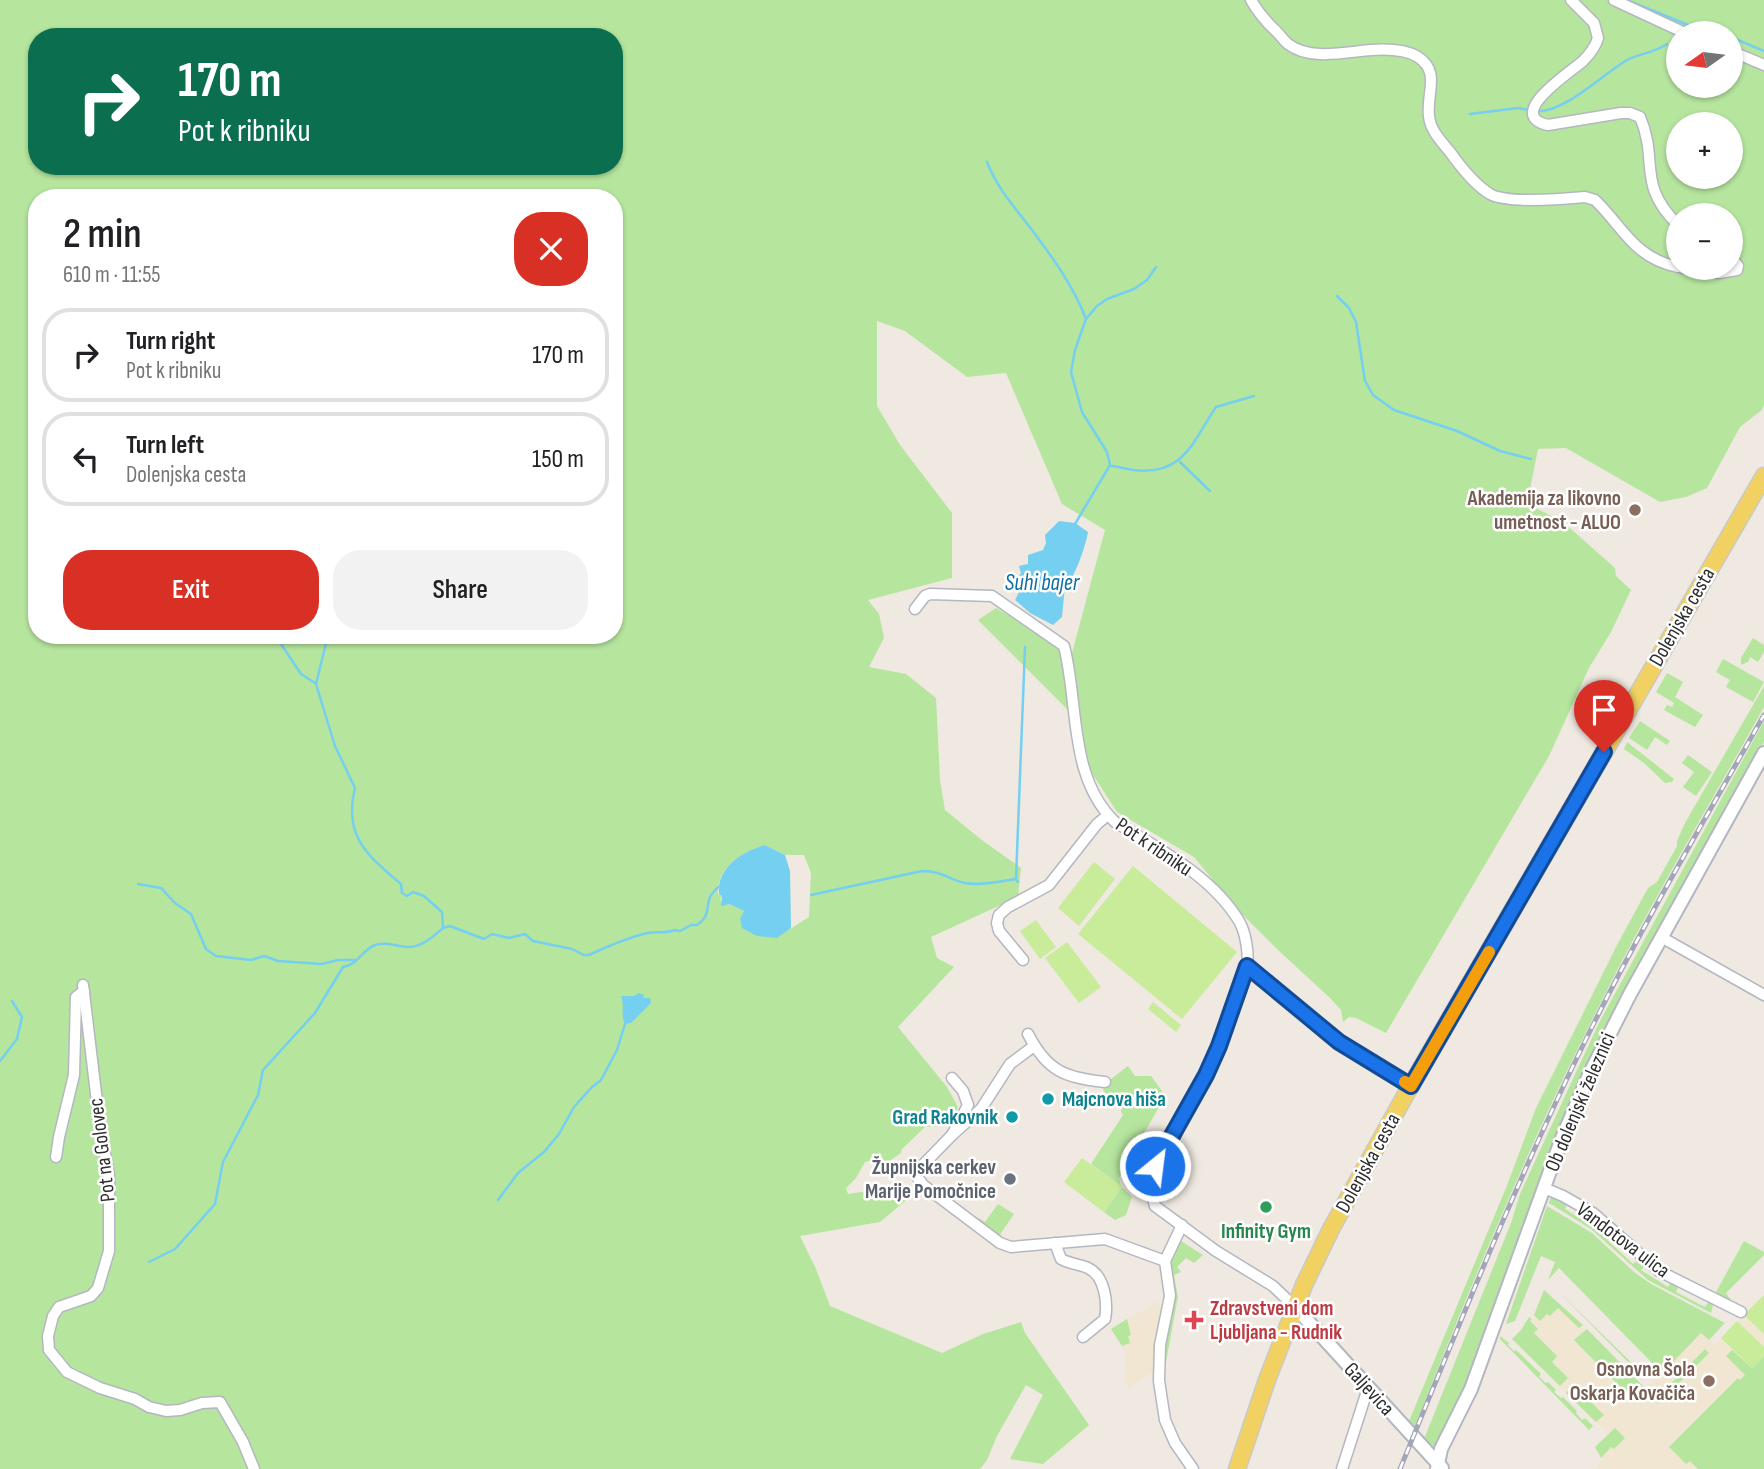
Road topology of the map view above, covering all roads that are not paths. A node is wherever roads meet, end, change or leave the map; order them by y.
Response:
1 (1251, 0) edge
2 (1571, 0) edge
3 (1614, 0) edge
4 (1666, 24) edge
5 (1743, 56) edge
6 (1764, 65) edge
7 (1666, 211) edge
8 (1666, 265) edge
9 (1764, 476) edge
10 (915, 609) dead end
11 (1764, 753) edge
12 (1108, 816) junction
13 (1661, 937) junction
14 (1023, 960) dead end
15 (1247, 966) junction
16 (1764, 995) edge
17 (1028, 1034) dead end
18 (1034, 1046) junction
19 (952, 1078) dead end
20 (1105, 1082) dead end
21 (1411, 1086) junction
22 (952, 1136) junction
23 (56, 1157) dead end
24 (1544, 1188) junction
25 (1182, 1225) junction
26 (1055, 1243) junction
27 (1165, 1261) junction
28 (1296, 1308) junction
29 (1741, 1312) dead end
30 (1083, 1337) dead end
31 (1368, 1388) junction
32 (1440, 1467) edge
33 (254, 1469) edge
34 (1193, 1469) edge
35 (1237, 1469) edge
36 (1342, 1469) edge

1 - 8 street
2 - 7 street
3 - 4 street
5 - 6 street
9 - 21 main road, Dolenjska cesta
10 - 12 street, Pot k ribniku
11 - 13 street, Ob dolenjski železnici
12 - 14 street
12 - 15 street, Pot k ribniku
13 - 16 street
13 - 24 street, Ob dolenjski železnici
15 - 21 street
15 - 25 street
17 - 18 street
18 - 20 street
18 - 22 street
19 - 22 street
21 - 28 main road, Dolenjska cesta
22 - 26 street
23 - 33 street, Pot na Golovec
24 - 29 street, Vandotova ulica
24 - 32 street, Ob dolenjski železnici
25 - 27 street
25 - 28 street
26 - 27 street
26 - 30 street
27 - 34 street
28 - 31 street, Galjevica
28 - 35 main road, Dolenjska cesta
31 - 32 street, Galjevica
31 - 36 street

